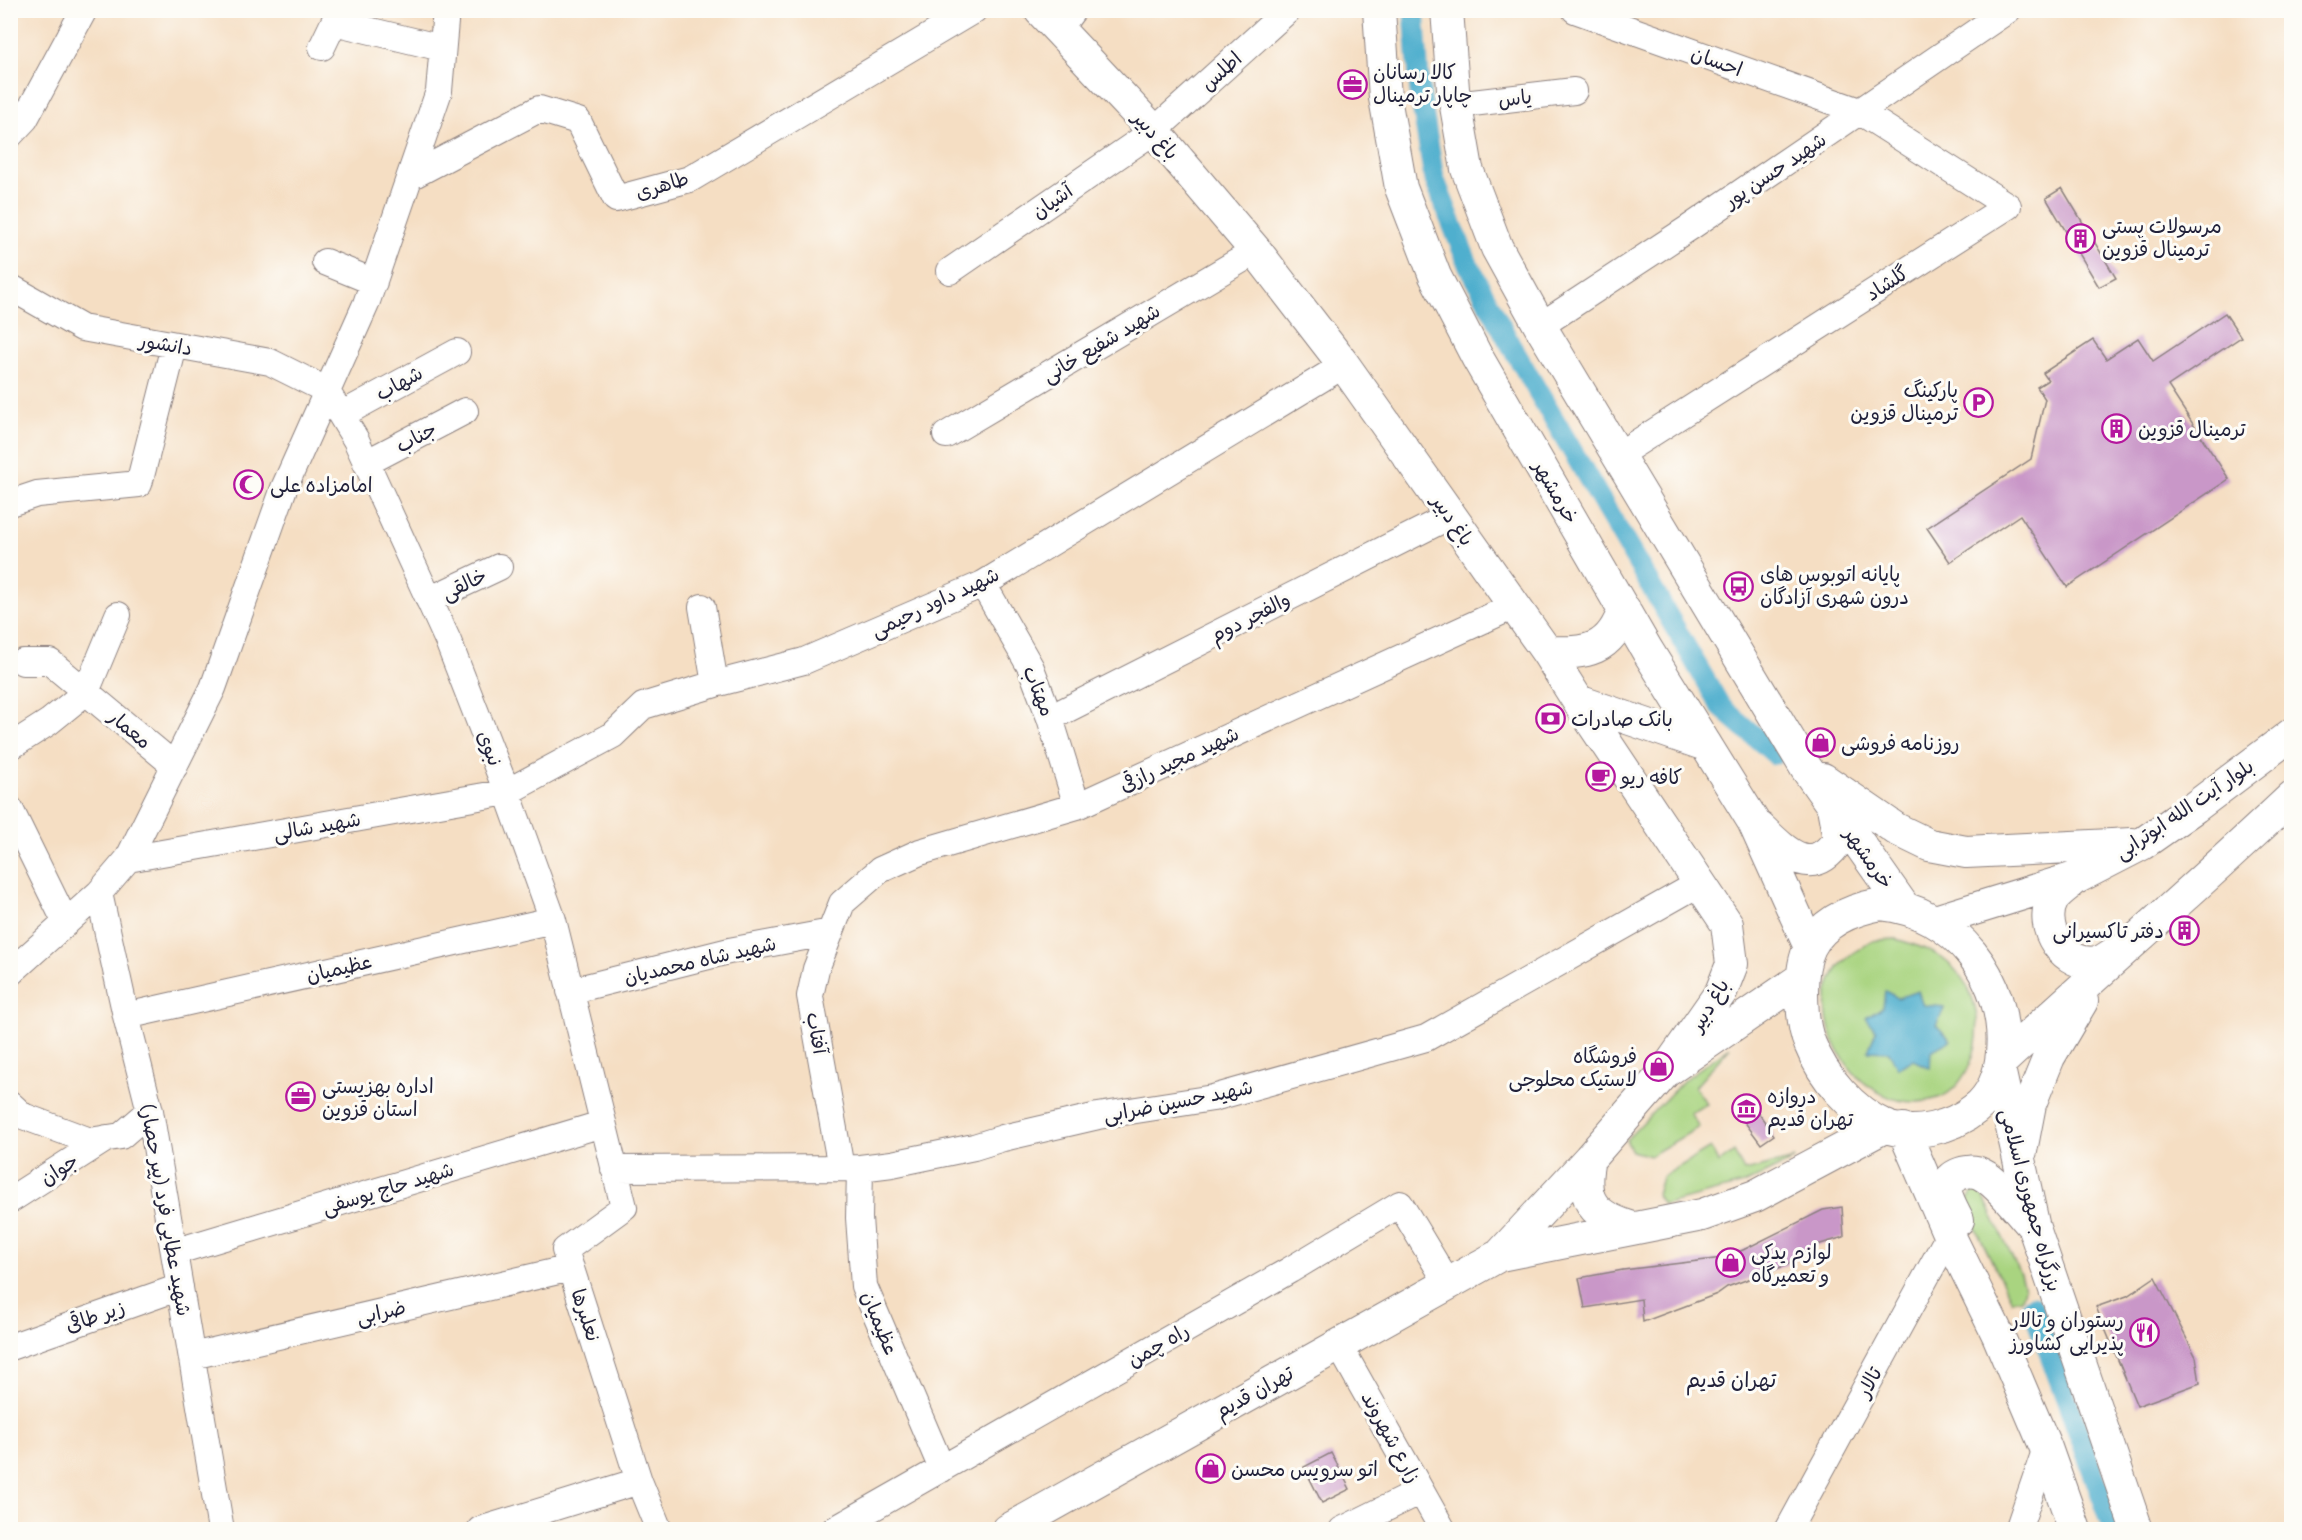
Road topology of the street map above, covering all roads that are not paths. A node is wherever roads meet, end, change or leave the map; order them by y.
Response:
1 (84, 10) edge
2 (446, 10) edge
3 (974, 10) edge
4 (1288, 10) edge
5 (1379, 10) edge
6 (1447, 10) edge
7 (1575, 10) edge
8 (2008, 10) edge
9 (1057, 17) edge
10 (322, 47) dead end
11 (442, 48) junction
12 (1574, 91) dead end
13 (1455, 105) junction
14 (1859, 111) junction
15 (1154, 131) junction
16 (10, 135) edge
17 (410, 177) junction
18 (1256, 251) junction
19 (325, 262) dead end
20 (950, 272) dead end
21 (374, 282) junction
22 (10, 287) edge
23 (1540, 326) junction
24 (174, 345) junction
25 (457, 352) dead end
26 (1344, 365) junction
27 (326, 390) junction
28 (465, 411) dead end
29 (341, 415) junction
30 (946, 435) dead end
31 (1618, 455) junction
32 (366, 463) junction
33 (10, 503) edge
34 (1450, 516) junction
35 (499, 567) dead end
36 (983, 584) junction
37 (429, 600) junction
38 (1514, 606) junction
39 (702, 607) dead end
40 (1624, 609) junction
41 (118, 615) dead end
42 (1547, 652) junction
43 (23, 662) dead end
44 (715, 684) junction
45 (86, 692) junction
46 (1578, 701) junction
47 (1050, 718) junction
48 (2292, 734) edge
49 (1706, 745) junction
50 (10, 747) edge
51 (175, 766) junction
52 (1806, 768) junction
53 (507, 792) junction
54 (2292, 797) edge
55 (1077, 806) junction
56 (1833, 807) junction
57 (10, 809) edge
58 (1753, 821) junction
59 (2142, 843) junction
60 (128, 860) junction
61 (2078, 876) junction
62 (1700, 883) junction
63 (99, 893) junction
64 (842, 903) joint
65 (1903, 906) junction
66 (553, 920) junction
67 (1935, 921) junction
68 (66, 923) junction
69 (831, 932) junction
70 (1810, 947) junction
71 (2126, 947) junction
72 (10, 973) edge
73 (1802, 978) junction
74 (570, 992) junction
75 (126, 1016) junction
76 (2000, 1068) junction
77 (1665, 1072) junction
78 (10, 1104) edge
79 (150, 1111) junction
80 (602, 1124) junction
81 (1895, 1128) junction
82 (107, 1138) junction
83 (1589, 1159) junction
84 (2019, 1166) junction
85 (851, 1168) junction
86 (614, 1169) junction
87 (10, 1200) edge
88 (1633, 1228) junction
89 (2034, 1228) junction
90 (1949, 1235) junction
91 (174, 1252) junction
92 (1500, 1255) junction
93 (571, 1268) junction
94 (1448, 1284) junction
95 (180, 1287) junction
96 (1998, 1335) junction
97 (1339, 1345) junction
98 (10, 1347) edge
99 (192, 1356) junction
100 (2046, 1448) junction
101 (942, 1469) junction
102 (639, 1481) junction
103 (1421, 1491) junction
104 (221, 1530) edge
105 (480, 1530) edge
106 (659, 1530) edge
107 (834, 1530) edge
108 (1008, 1530) edge
109 (1342, 1530) edge
110 (1443, 1530) edge
111 (1788, 1530) edge
112 (2018, 1530) edge
113 (2075, 1530) edge
114 (2137, 1530) edge

1 - 16 street
2 - 11 street
3 - 17 street, طاهری
4 - 15 street, اطلس
5 - 40 main road, خرمشهر
6 - 13 main road, خرمشهر
7 - 14 street, احسان
8 - 14 street, شهید حسن پور
9 - 15 main road, باغ دبیر
10 - 11 street
11 - 17 street
12 - 13 street, یاس
13 - 23 main road, خرمشهر
14 - 23 street, شهید حسن پور
14 - 31 street, گلشاد
15 - 18 main road, باغ دبیر
15 - 20 street, آشیان
17 - 21 street
18 - 26 main road, باغ دبیر
18 - 30 street, شهید شفیع خانی
19 - 21 street
21 - 27 street
22 - 24 street, دانشور
23 - 31 main road, خرمشهر
24 - 27 street, دانشور
24 - 33 street
25 - 29 street, شهاب
26 - 34 main road, باغ دبیر
26 - 36 street, شهید داود رحیمی
27 - 29 street, نبوی
27 - 51 street
28 - 32 street, جناب
29 - 32 street, نبوی
31 - 52 main road, خرمشهر
32 - 37 street, نبوی
34 - 38 main road, باغ دبیر
34 - 47 street, والفجر دوم
35 - 37 street, خالقی
36 - 44 street, شهید داود رحیمی
36 - 47 street, مهتاب
37 - 53 street, نبوی
38 - 42 main road, باغ دبیر
38 - 55 street, شهید مجید رازقی
39 - 44 street
40 - 42 main road
40 - 49 main road, خرمشهر
41 - 45 street
42 - 46 main road, باغ دبیر
43 - 45 street, معمار
44 - 53 street, شهید داود رحیمی
45 - 50 street
45 - 51 street, معمار
46 - 49 main road
46 - 62 main road, باغ دبیر
47 - 55 street, مهتاب
48 - 59 main road, بلوار آیت الله ابوترابی
49 - 58 main road, خرمشهر
51 - 60 street
52 - 56 main road, خرمشهر
52 - 59 main road
53 - 60 street, شهید شالی
53 - 66 street, نبوی
54 - 71 main road
55 - 64 street, شهید مجید رازقی
56 - 58 main road
56 - 65 main road, خرمشهر
57 - 68 street
58 - 70 main road, خرمشهر
59 - 61 main road, بلوار آیت الله ابوترابی
60 - 63 street
61 - 67 main road, بلوار آیت الله ابوترابی
61 - 71 main road
62 - 77 main road, باغ دبیر
62 - 85 street, شهید حسین ضرابی
63 - 68 street
63 - 75 street, شهید عطایی فرد (پیر حصار)
64 - 69 street, آفتاب
65 - 67 main road
65 - 70 main road
66 - 74 street, نبوی
66 - 75 street, عظیمیان
67 - 76 main road
68 - 72 street
69 - 74 street, شهید شاه محمدیان
69 - 85 street, آفتاب
70 - 73 main road
71 - 76 main road
71 - 84 main road
73 - 77 main road
73 - 81 main road
74 - 80 street, نبوی
75 - 79 street, شهید عطایی فرد (پیر حصار)
76 - 81 main road
76 - 84 main road, بزرگراه جمهوری اسلامی
77 - 83 main road
78 - 82 street, جوان
79 - 82 street, جوان
79 - 91 street, شهید عطایی فرد (پیر حصار)
80 - 86 street, نعلبرها
80 - 91 street, شهید حاج یوسفی
81 - 88 main road
81 - 90 main road
82 - 87 street, جوان
83 - 88 main road
83 - 92 main road
84 - 89 main road, بزرگراه جمهوری اسلامی
85 - 86 street, شهید حسین ضرابی
85 - 101 street, عظیمیان
86 - 93 street, نعلبرها
88 - 92 main road
89 - 96 main road
89 - 114 main road, بزرگراه جمهوری اسلامی
90 - 96 main road
90 - 111 street, تالار
91 - 95 street, شهید عطایی فرد (پیر حصار)
92 - 94 main road, تهران قدیم
93 - 99 street, ضرابی
93 - 102 street, نعلبرها
94 - 97 main road, تهران قدیم
94 - 101 street, راه چمن
95 - 98 street, زیر طاقی
95 - 99 street, شهید عطایی فرد (پیر حصار)
96 - 100 main road
97 - 103 street, زارع شهروند
97 - 108 main road, تهران قدیم
99 - 104 street, شهید عطایی فرد (پیر حصار)
100 - 112 street
100 - 113 main road
101 - 107 street, راه چمن
102 - 105 street
102 - 106 street, نعلبرها
103 - 109 street
103 - 110 street, زارع شهروند

